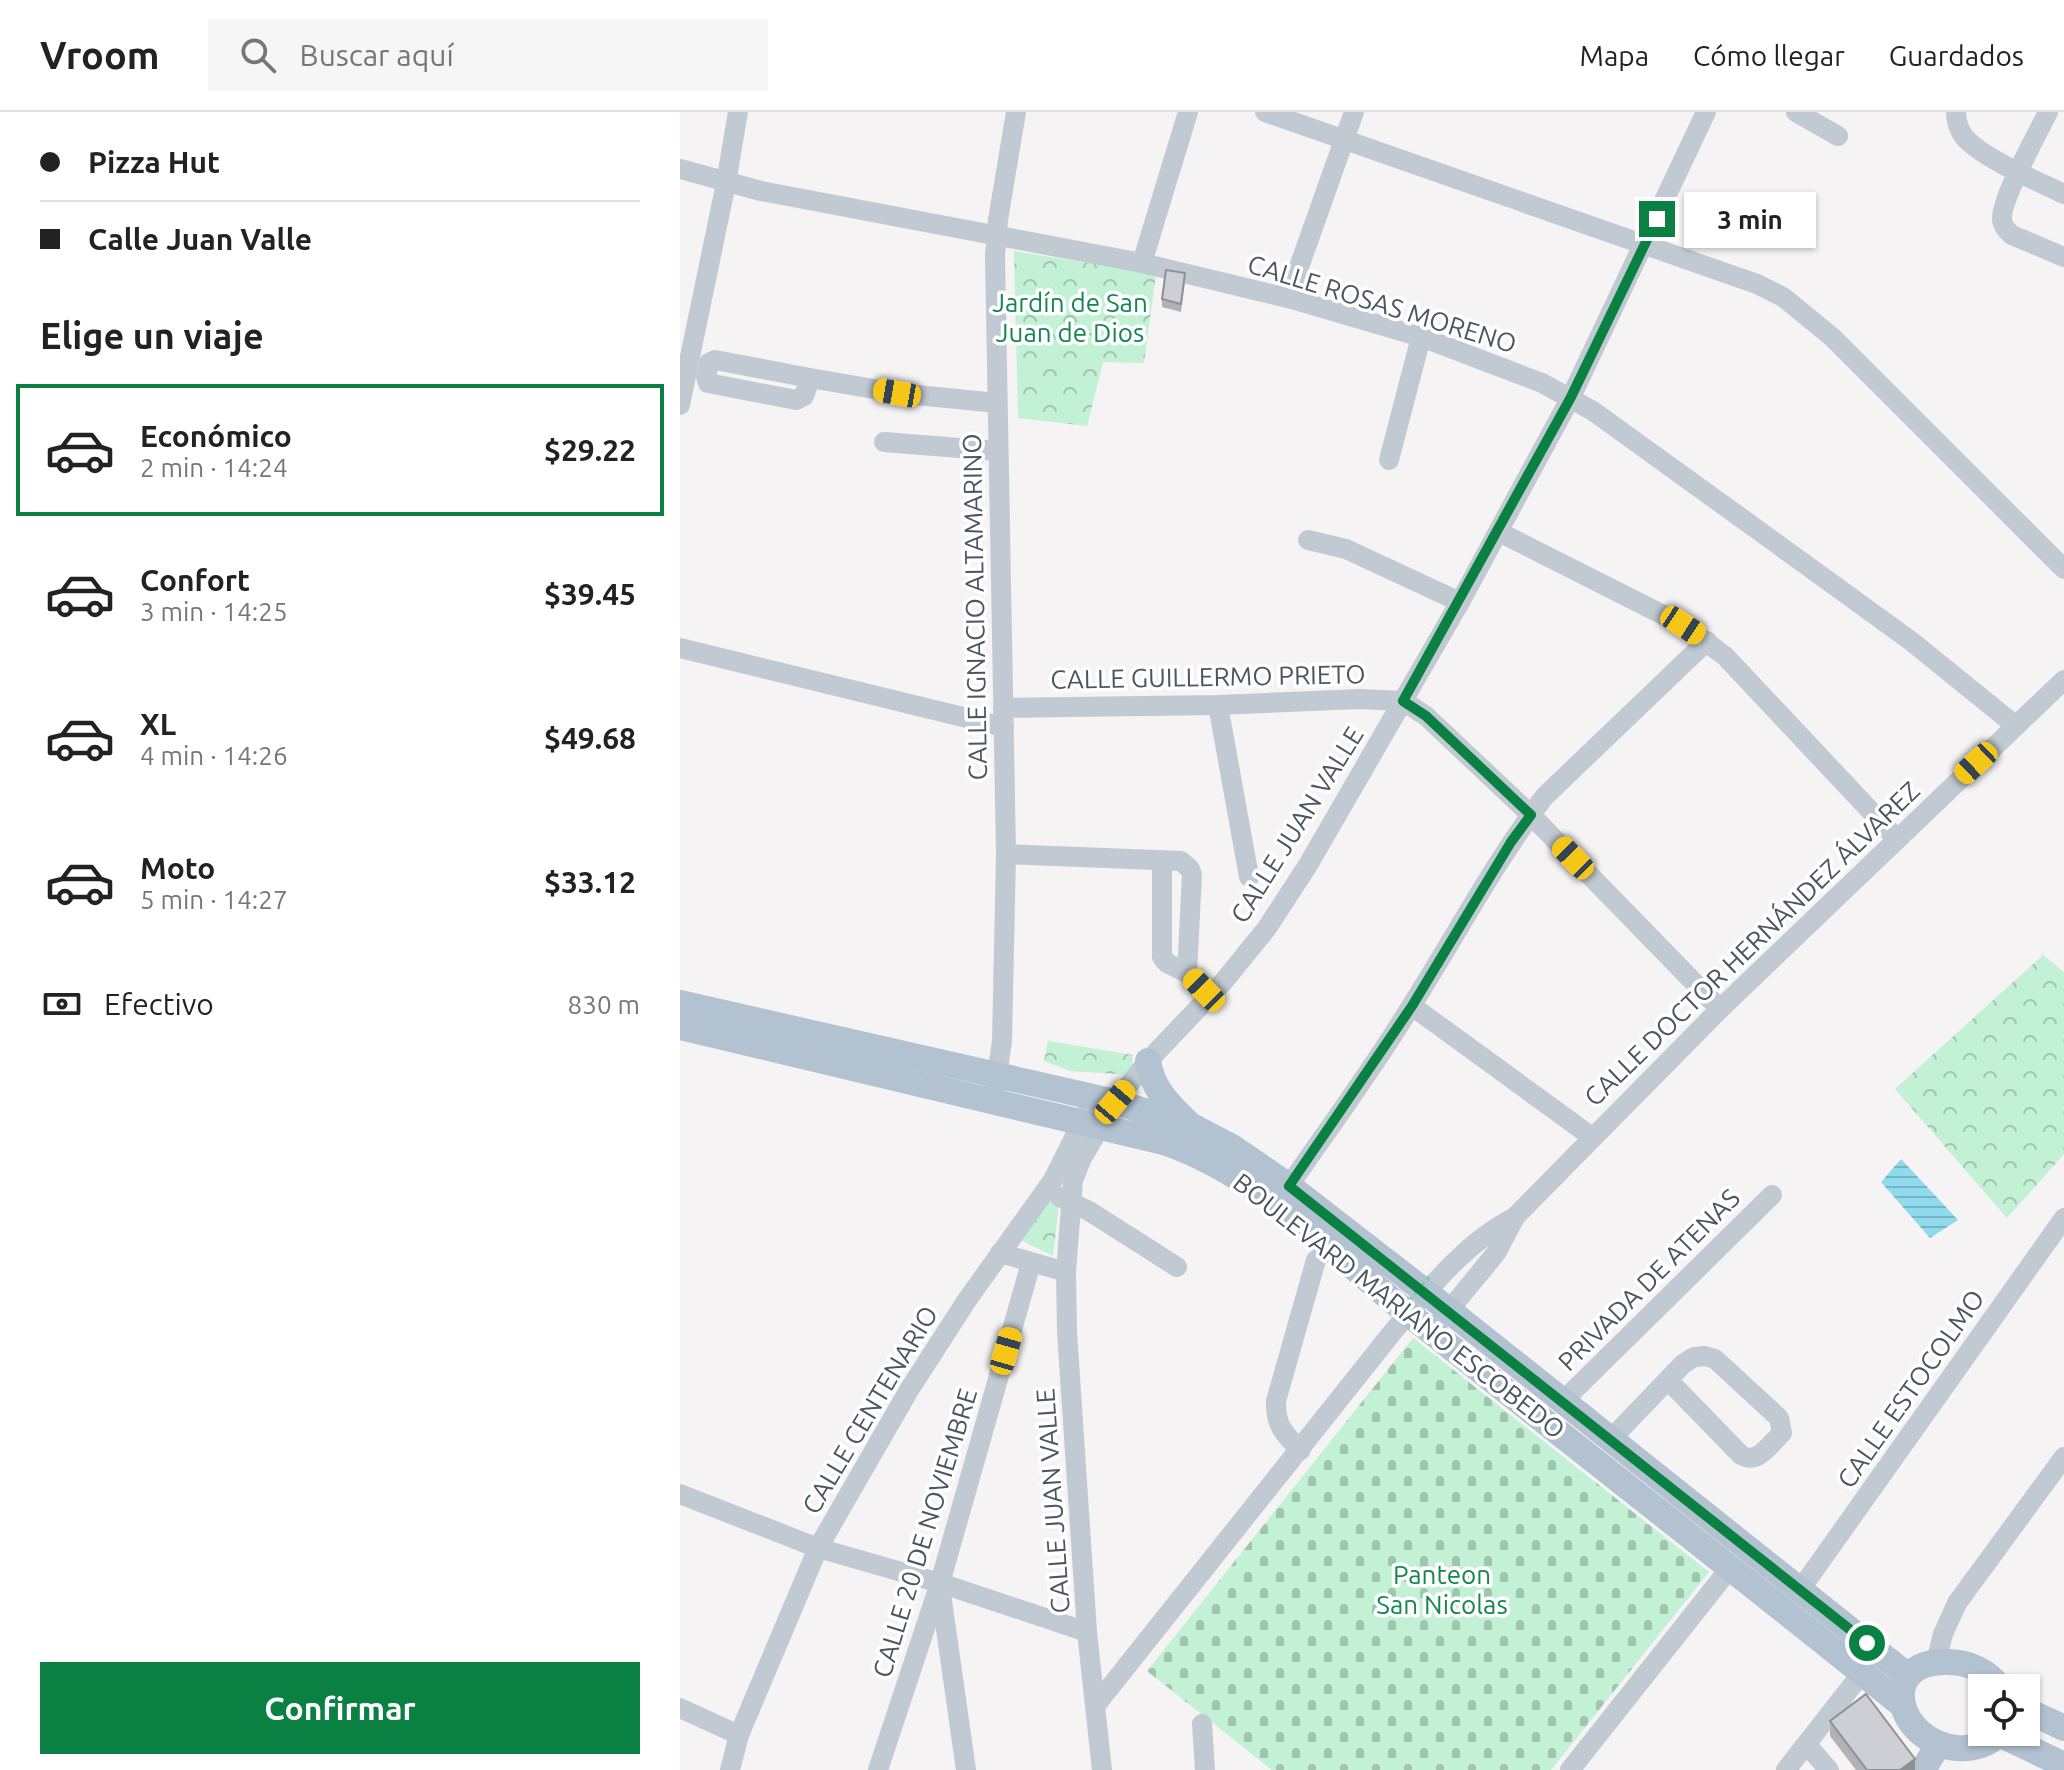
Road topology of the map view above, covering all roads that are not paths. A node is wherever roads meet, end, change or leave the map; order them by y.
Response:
1 (738, 112) edge
2 (1016, 112) edge
3 (1188, 112) edge
4 (1265, 112) edge
5 (1354, 112) edge
6 (1706, 112) edge
7 (1796, 112) edge
8 (1956, 112) edge
9 (2048, 112) edge
10 (1838, 136) dead end
11 (1344, 140) junction
12 (680, 169) edge
13 (2018, 172) junction
14 (726, 183) junction
15 (2064, 194) edge
16 (996, 237) junction
17 (1644, 246) junction
18 (2064, 257) edge
19 (1142, 263) junction
20 (1288, 298) junction
21 (1421, 337) junction
22 (810, 378) dead end
23 (1571, 397) junction
24 (997, 403) junction
25 (680, 405) edge
26 (884, 442) dead end
27 (998, 451) junction
28 (1389, 460) dead end
29 (1499, 532) junction
30 (1308, 540) dead end
31 (2064, 569) edge
32 (1460, 602) junction
33 (1707, 641) junction
34 (680, 648) edge
35 (2064, 680) edge
36 (1403, 701) junction
37 (1218, 705) junction
38 (1004, 718) junction
39 (2016, 726) junction
40 (1531, 815) junction
41 (1896, 838) junction
42 (1006, 854) junction
43 (1162, 860) junction
44 (1249, 877) dead end
45 (1187, 973) junction
46 (1210, 996) junction
47 (1412, 1006) junction
48 (1720, 1009) junction
49 (681, 1023) edge
50 (1148, 1061) junction
51 (995, 1089) junction
52 (1104, 1100) junction
53 (1090, 1124) junction
54 (1190, 1125) junction
55 (1592, 1137) junction
56 (1289, 1186) junction
57 (1045, 1191) junction
58 (1772, 1195) dead end
59 (1069, 1201) junction
60 (1515, 1217) junction
61 (2064, 1218) edge
62 (1000, 1253) junction
63 (1316, 1260) dead end
64 (1031, 1263) junction
65 (1177, 1267) dead end
66 (1066, 1272) junction
67 (1428, 1285) junction
68 (1448, 1310) junction
69 (1401, 1316) junction
70 (1431, 1332) junction
71 (1668, 1380) junction
72 (1562, 1402) junction
73 (1610, 1440) junction
74 (1301, 1450) junction
75 (2064, 1457) edge
76 (680, 1494) edge
77 (818, 1548) junction
78 (1730, 1568) junction
79 (940, 1583) junction
80 (1800, 1590) junction
81 (1087, 1632) junction
82 (1936, 1662) junction
83 (1862, 1673) junction
84 (1988, 1674) edge
85 (1908, 1676) junction
86 (1902, 1705) junction
87 (1095, 1706) junction
88 (680, 1708) edge
89 (2040, 1717) edge
90 (1202, 1724) dead end
91 (2064, 1728) edge
92 (739, 1735) junction
93 (1807, 1745) junction
94 (1938, 1745) junction
95 (1983, 1746) edge
96 (2026, 1746) edge
97 (1962, 1759) edge
98 (2064, 1765) edge
99 (730, 1770) edge
100 (878, 1770) edge
101 (966, 1770) edge
102 (1102, 1770) edge
103 (1205, 1770) edge
104 (1570, 1770) edge
105 (1786, 1770) edge
106 (1829, 1770) edge
107 (1923, 1770) edge

1 - 14 street
2 - 16 street, CALLE IGNACIO ALTAMARINO
3 - 19 street
4 - 11 street
5 - 11 street
6 - 17 street, CALLE JUAN VALLE
7 - 10 street
8 - 13 street
9 - 13 street
11 - 17 street
11 - 20 street
12 - 14 street, CALLE ROSAS MORENO
13 - 15 street
13 - 18 street
14 - 16 street, CALLE ROSAS MORENO
14 - 25 street
16 - 19 street, CALLE ROSAS MORENO
16 - 24 street, CALLE IGNACIO ALTAMARINO
17 - 23 street, CALLE JUAN VALLE
17 - 31 street
19 - 20 street, CALLE ROSAS MORENO
20 - 21 street, CALLE ROSAS MORENO
21 - 23 street, CALLE ROSAS MORENO
21 - 28 street
22 - 24 street
23 - 29 street, CALLE JUAN VALLE
23 - 39 street, CALLE ROSAS MORENO
24 - 27 street, CALLE IGNACIO ALTAMARINO
26 - 27 street
27 - 38 street, CALLE IGNACIO ALTAMARINO
29 - 32 street, CALLE JUAN VALLE
29 - 33 street
30 - 32 street
32 - 36 street, CALLE JUAN VALLE
33 - 40 street
33 - 41 street
34 - 38 street, CALLE GUILLERMO PRIETO
35 - 39 street, CALLE DOCTOR HERNÁNDEZ ÁLVAREZ
36 - 37 street, CALLE GUILLERMO PRIETO
36 - 40 street, CALLE GUILLERMO PRIETO
36 - 46 street, CALLE JUAN VALLE
37 - 38 street, CALLE GUILLERMO PRIETO
37 - 44 street
38 - 42 street, CALLE IGNACIO ALTAMARINO
39 - 41 street, CALLE DOCTOR HERNÁNDEZ ÁLVAREZ
40 - 47 street
40 - 48 street, CALLE GUILLERMO PRIETO
41 - 48 street, CALLE DOCTOR HERNÁNDEZ ÁLVAREZ
42 - 43 street
42 - 51 street, CALLE IGNACIO ALTAMARINO
43 - 45 street
43 - 45 street
45 - 46 street
46 - 50 street, CALLE JUAN VALLE
47 - 55 street
47 - 56 street
48 - 55 street, CALLE DOCTOR HERNÁNDEZ ÁLVAREZ
49 - 51 main road, BOULEVARD MARIANO ESCOBEDO
50 - 52 street, CALLE JUAN VALLE
50 - 54 main road
51 - 52 main road, BOULEVARD MARIANO ESCOBEDO
51 - 53 main road, BOULEVARD MARIANO ESCOBEDO
52 - 53 street, CALLE JUAN VALLE
52 - 54 main road, BOULEVARD MARIANO ESCOBEDO
53 - 57 street, CALLE CENTENARIO
53 - 59 street, CALLE JUAN VALLE
53 - 69 main road, BOULEVARD MARIANO ESCOBEDO
54 - 56 main road, BOULEVARD MARIANO ESCOBEDO
55 - 60 street, CALLE DOCTOR HERNÁNDEZ ÁLVAREZ
56 - 67 main road, BOULEVARD MARIANO ESCOBEDO
57 - 59 street
57 - 62 street, CALLE CENTENARIO
58 - 72 street, PRIVADA DE ATENAS
59 - 65 street
59 - 66 street, CALLE JUAN VALLE
60 - 67 street, CALLE DOCTOR HERNÁNDEZ ÁLVAREZ
60 - 68 street, CALLE DOCTOR HERNÁNDEZ ÁLVAREZ
61 - 80 street, CALLE ESTOCOLMO
62 - 64 street
62 - 77 street, CALLE CENTENARIO
63 - 74 street
64 - 66 street
64 - 79 street, CALLE 20 DE NOVIEMBRE
66 - 81 street, CALLE JUAN VALLE
67 - 68 main road, BOULEVARD MARIANO ESCOBEDO
67 - 69 street, CALLE DOCTOR HERNÁNDEZ ÁLVAREZ
68 - 70 street, CALLE DOCTOR HERNÁNDEZ ÁLVAREZ
68 - 72 main road, BOULEVARD MARIANO ESCOBEDO
69 - 70 main road, BOULEVARD MARIANO ESCOBEDO
69 - 74 street, CALLE DOCTOR HERNÁNDEZ ÁLVAREZ
70 - 78 main road, BOULEVARD MARIANO ESCOBEDO
71 - 71 street
71 - 73 street
72 - 73 main road, BOULEVARD MARIANO ESCOBEDO
73 - 80 main road, BOULEVARD MARIANO ESCOBEDO
74 - 87 street, CALLE DOCTOR HERNÁNDEZ ÁLVAREZ
75 - 82 street
76 - 77 street
77 - 79 street
77 - 92 street, CALLE CENTENARIO
78 - 83 main road, BOULEVARD MARIANO ESCOBEDO
78 - 104 street
79 - 81 street
79 - 100 street, CALLE 20 DE NOVIEMBRE
79 - 101 street
80 - 85 main road, BOULEVARD MARIANO ESCOBEDO
81 - 87 street, CALLE JUAN VALLE
82 - 84 main road
82 - 85 main road
83 - 86 main road, BOULEVARD MARIANO ESCOBEDO
83 - 93 street
85 - 86 main road
86 - 94 main road, BOULEVARD MARIANO ESCOBEDO
87 - 102 street, CALLE JUAN VALLE
88 - 92 street
89 - 91 main road
90 - 103 street
92 - 99 street, CALLE CENTENARIO
93 - 105 street
93 - 106 street
94 - 97 main road
94 - 107 main road
95 - 97 main road
96 - 98 main road

